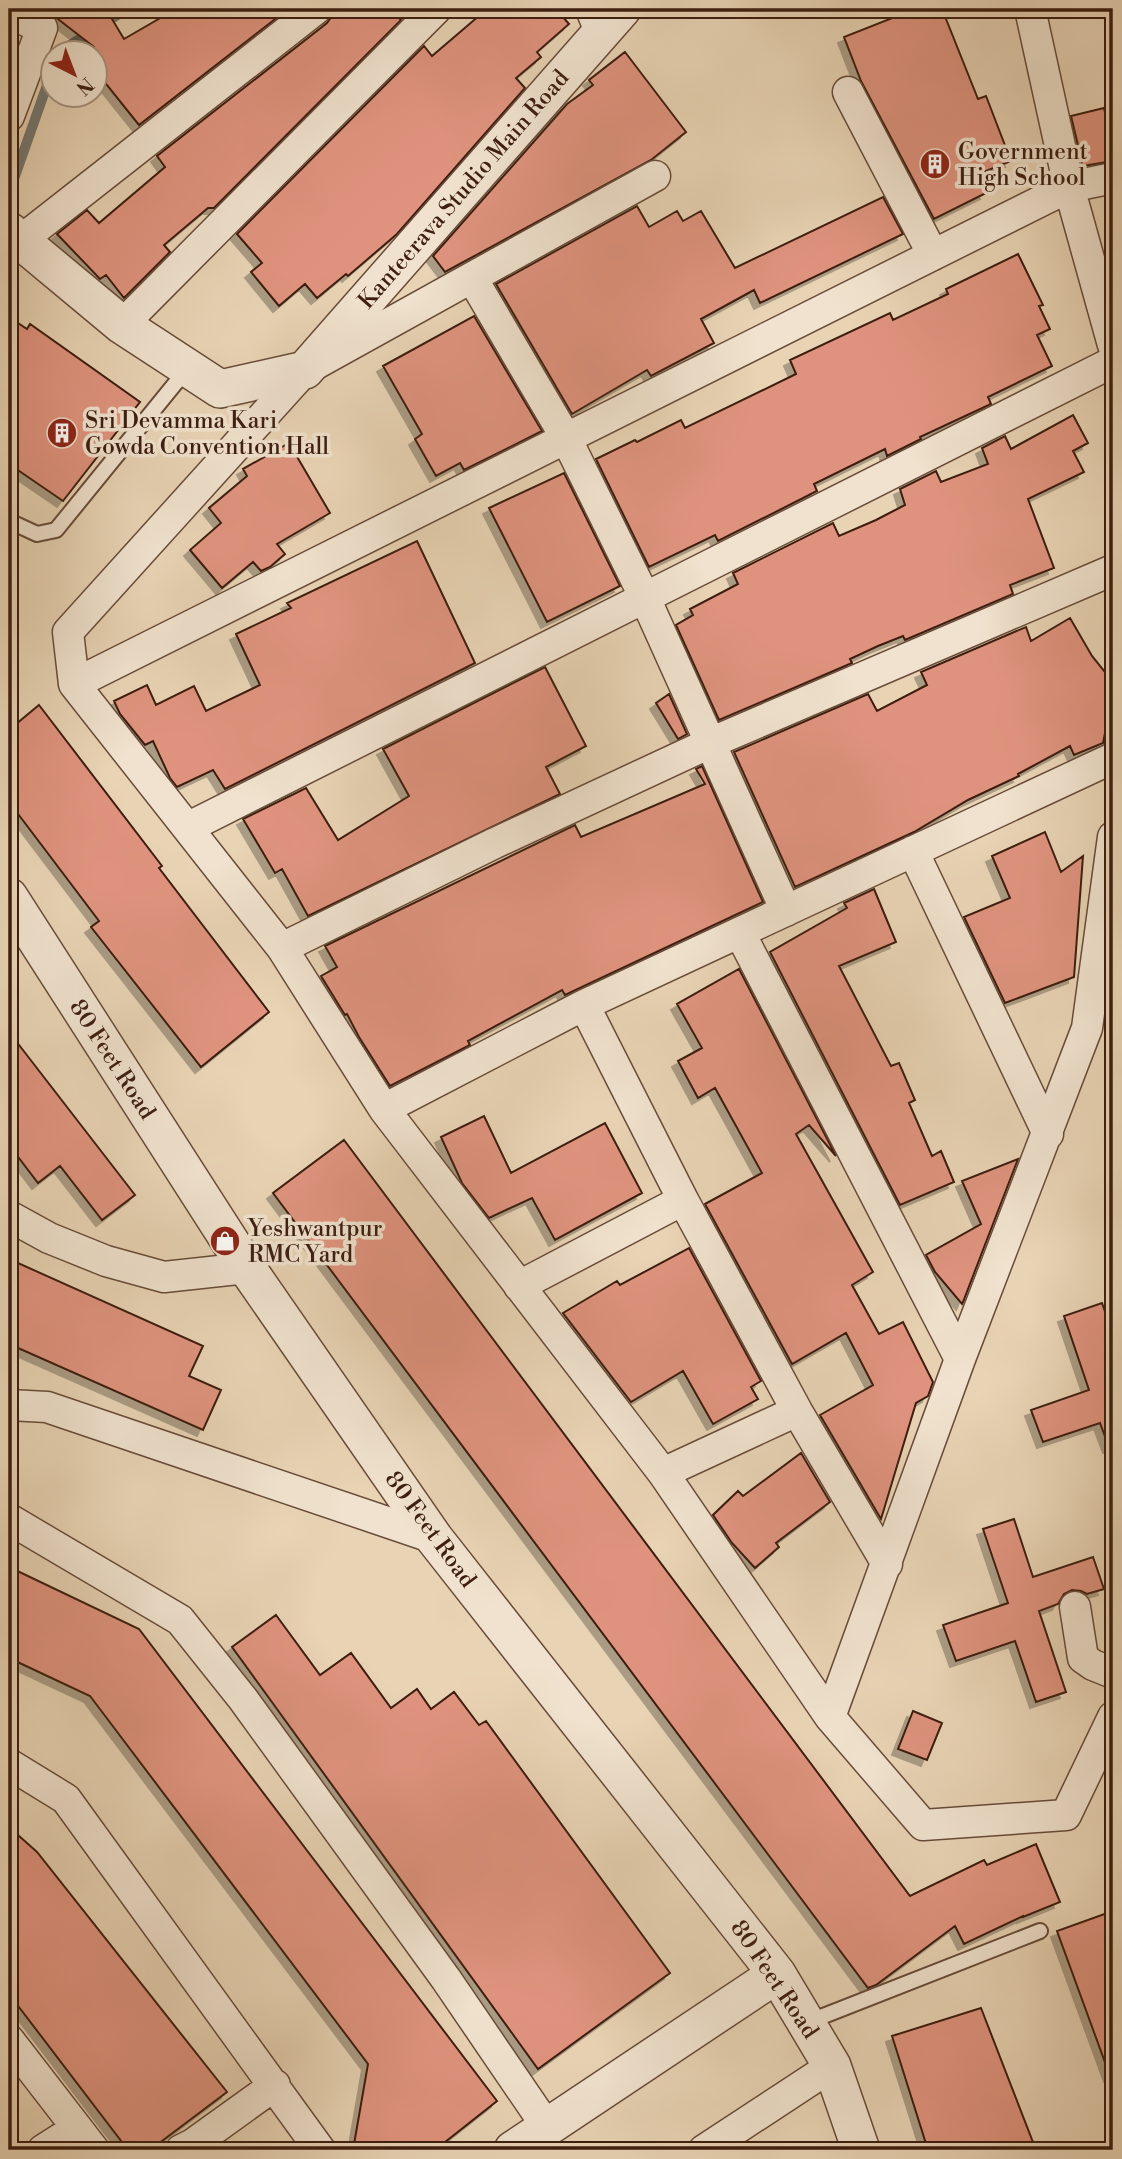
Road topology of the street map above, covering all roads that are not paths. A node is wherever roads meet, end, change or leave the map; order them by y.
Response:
1 (316, 9) edge
2 (436, 9) edge
3 (1030, 9) edge
4 (9, 13) edge
5 (604, 17) edge
6 (848, 92) dead end
7 (9, 116) edge
8 (655, 176) dead end
9 (1113, 178) edge
10 (1069, 187) junction
11 (13, 235) edge
12 (933, 255) junction
13 (472, 278) junction
14 (122, 325) junction
15 (1113, 345) edge
16 (1113, 362) edge
17 (187, 368) junction
18 (305, 370) junction
19 (566, 438) junction
20 (9, 521) edge
21 (1113, 570) edge
22 (645, 598) junction
23 (74, 684) junction
24 (710, 743) junction
25 (1113, 758) edge
26 (189, 827) junction
27 (1113, 837) edge
28 (913, 851) junction
29 (9, 897) edge
30 (786, 911) junction
31 (1108, 913) edge
32 (740, 933) junction
33 (282, 948) junction
34 (584, 1005) junction
35 (384, 1109) junction
36 (1048, 1134) junction
37 (683, 1200) junction
38 (9, 1216) edge
39 (247, 1268) junction
40 (519, 1286) junction
41 (960, 1359) junction
42 (9, 1405) edge
43 (797, 1411) junction
44 (663, 1473) junction
45 (9, 1519) edge
46 (434, 1538) junction
47 (887, 1564) junction
48 (1075, 1607) dead end
49 (1113, 1673) edge
50 (830, 1717) junction
51 (1113, 1717) edge
52 (9, 1764) edge
53 (1040, 1931) dead end
54 (777, 1974) junction
55 (807, 2023) junction
56 (9, 2040) edge
57 (832, 2066) junction
58 (275, 2085) junction
59 (547, 2127) junction
60 (85, 2140) edge
61 (43, 2150) edge
62 (181, 2150) edge
63 (320, 2150) edge
64 (513, 2150) edge
65 (704, 2150) edge
66 (861, 2150) edge

1 - 11 street
2 - 14 street
3 - 10 street
4 - 7 street
5 - 18 street, Kanteerava Studio Main Road
6 - 12 street
8 - 13 street
9 - 10 street
10 - 12 street
10 - 15 street
11 - 14 street
12 - 19 street
13 - 18 street
13 - 19 street
14 - 17 street
16 - 22 street
17 - 18 street
17 - 20 lane
18 - 23 street
19 - 22 street
19 - 23 street
21 - 24 street
22 - 24 street
22 - 26 street
23 - 26 street
24 - 30 street
24 - 33 street
25 - 28 street
26 - 33 street
27 - 31 street
28 - 30 street
28 - 36 street
29 - 39 street, 80 Feet Road
30 - 32 street
31 - 36 street
32 - 34 street
32 - 41 street
33 - 35 street
34 - 35 street
34 - 37 street
35 - 40 street
36 - 41 street
37 - 40 street
37 - 43 street
38 - 39 street
39 - 46 street, 80 Feet Road
40 - 44 street
41 - 47 street
42 - 46 street
43 - 44 street
43 - 47 street
44 - 50 street
45 - 59 street
46 - 54 street, 80 Feet Road
47 - 50 street
48 - 49 street
50 - 51 street
52 - 58 street
53 - 55 lane
54 - 55 street, 80 Feet Road
54 - 59 street
55 - 57 street, 80 Feet Road
56 - 60 street
57 - 65 street
57 - 66 street, 80 Feet Road
58 - 62 street
58 - 63 street
59 - 64 street
60 - 61 street

